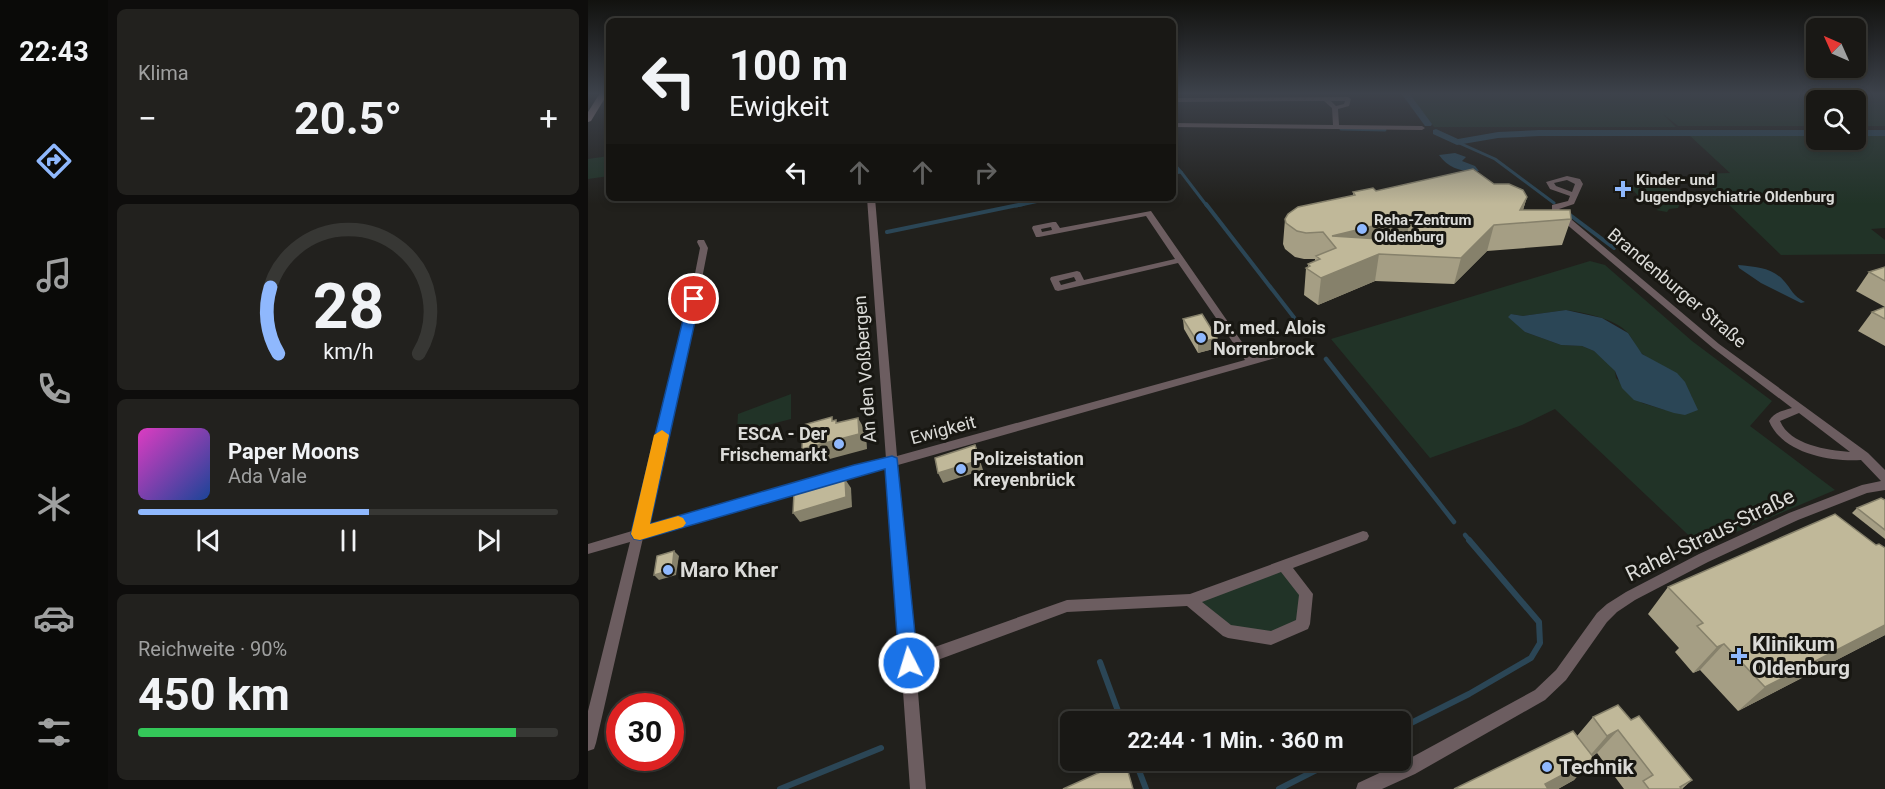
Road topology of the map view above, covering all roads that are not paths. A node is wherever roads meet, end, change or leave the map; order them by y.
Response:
1 (1574, 195) dead end
2 (872, 201) edge
3 (1057, 231) dead end
4 (701, 242) dead end
5 (1181, 260) junction
6 (1081, 283) dead end
7 (1308, 346) dead end
8 (1251, 362) junction
9 (1799, 409) junction
10 (1864, 456) junction
11 (892, 462) junction
12 (1885, 478) edge
13 (1885, 485) edge
14 (640, 534) junction
15 (1363, 536) dead end
16 (588, 549) edge
17 (1284, 566) junction
18 (1190, 600) junction
19 (909, 663) junction
20 (588, 743) edge
21 (918, 789) edge
22 (1364, 789) edge

1 - 9 street, Brandenburger Straße
2 - 11 street, An den Voßbergen
3 - 5 street
4 - 14 street
5 - 6 street
5 - 8 street
7 - 8 street, Ewigkeit
8 - 11 street, Ewigkeit
9 - 10 street, Brandenburger Straße
9 - 10 street
10 - 12 street, Brandenburger Straße
11 - 14 street, Ewigkeit
11 - 19 street, An den Voßbergen
13 - 22 street, Rahel-Straus-Straße
14 - 16 street, Ewigkeit
14 - 20 street
15 - 17 street
17 - 18 street
17 - 18 street
18 - 19 street
19 - 21 street, An den Voßbergen

